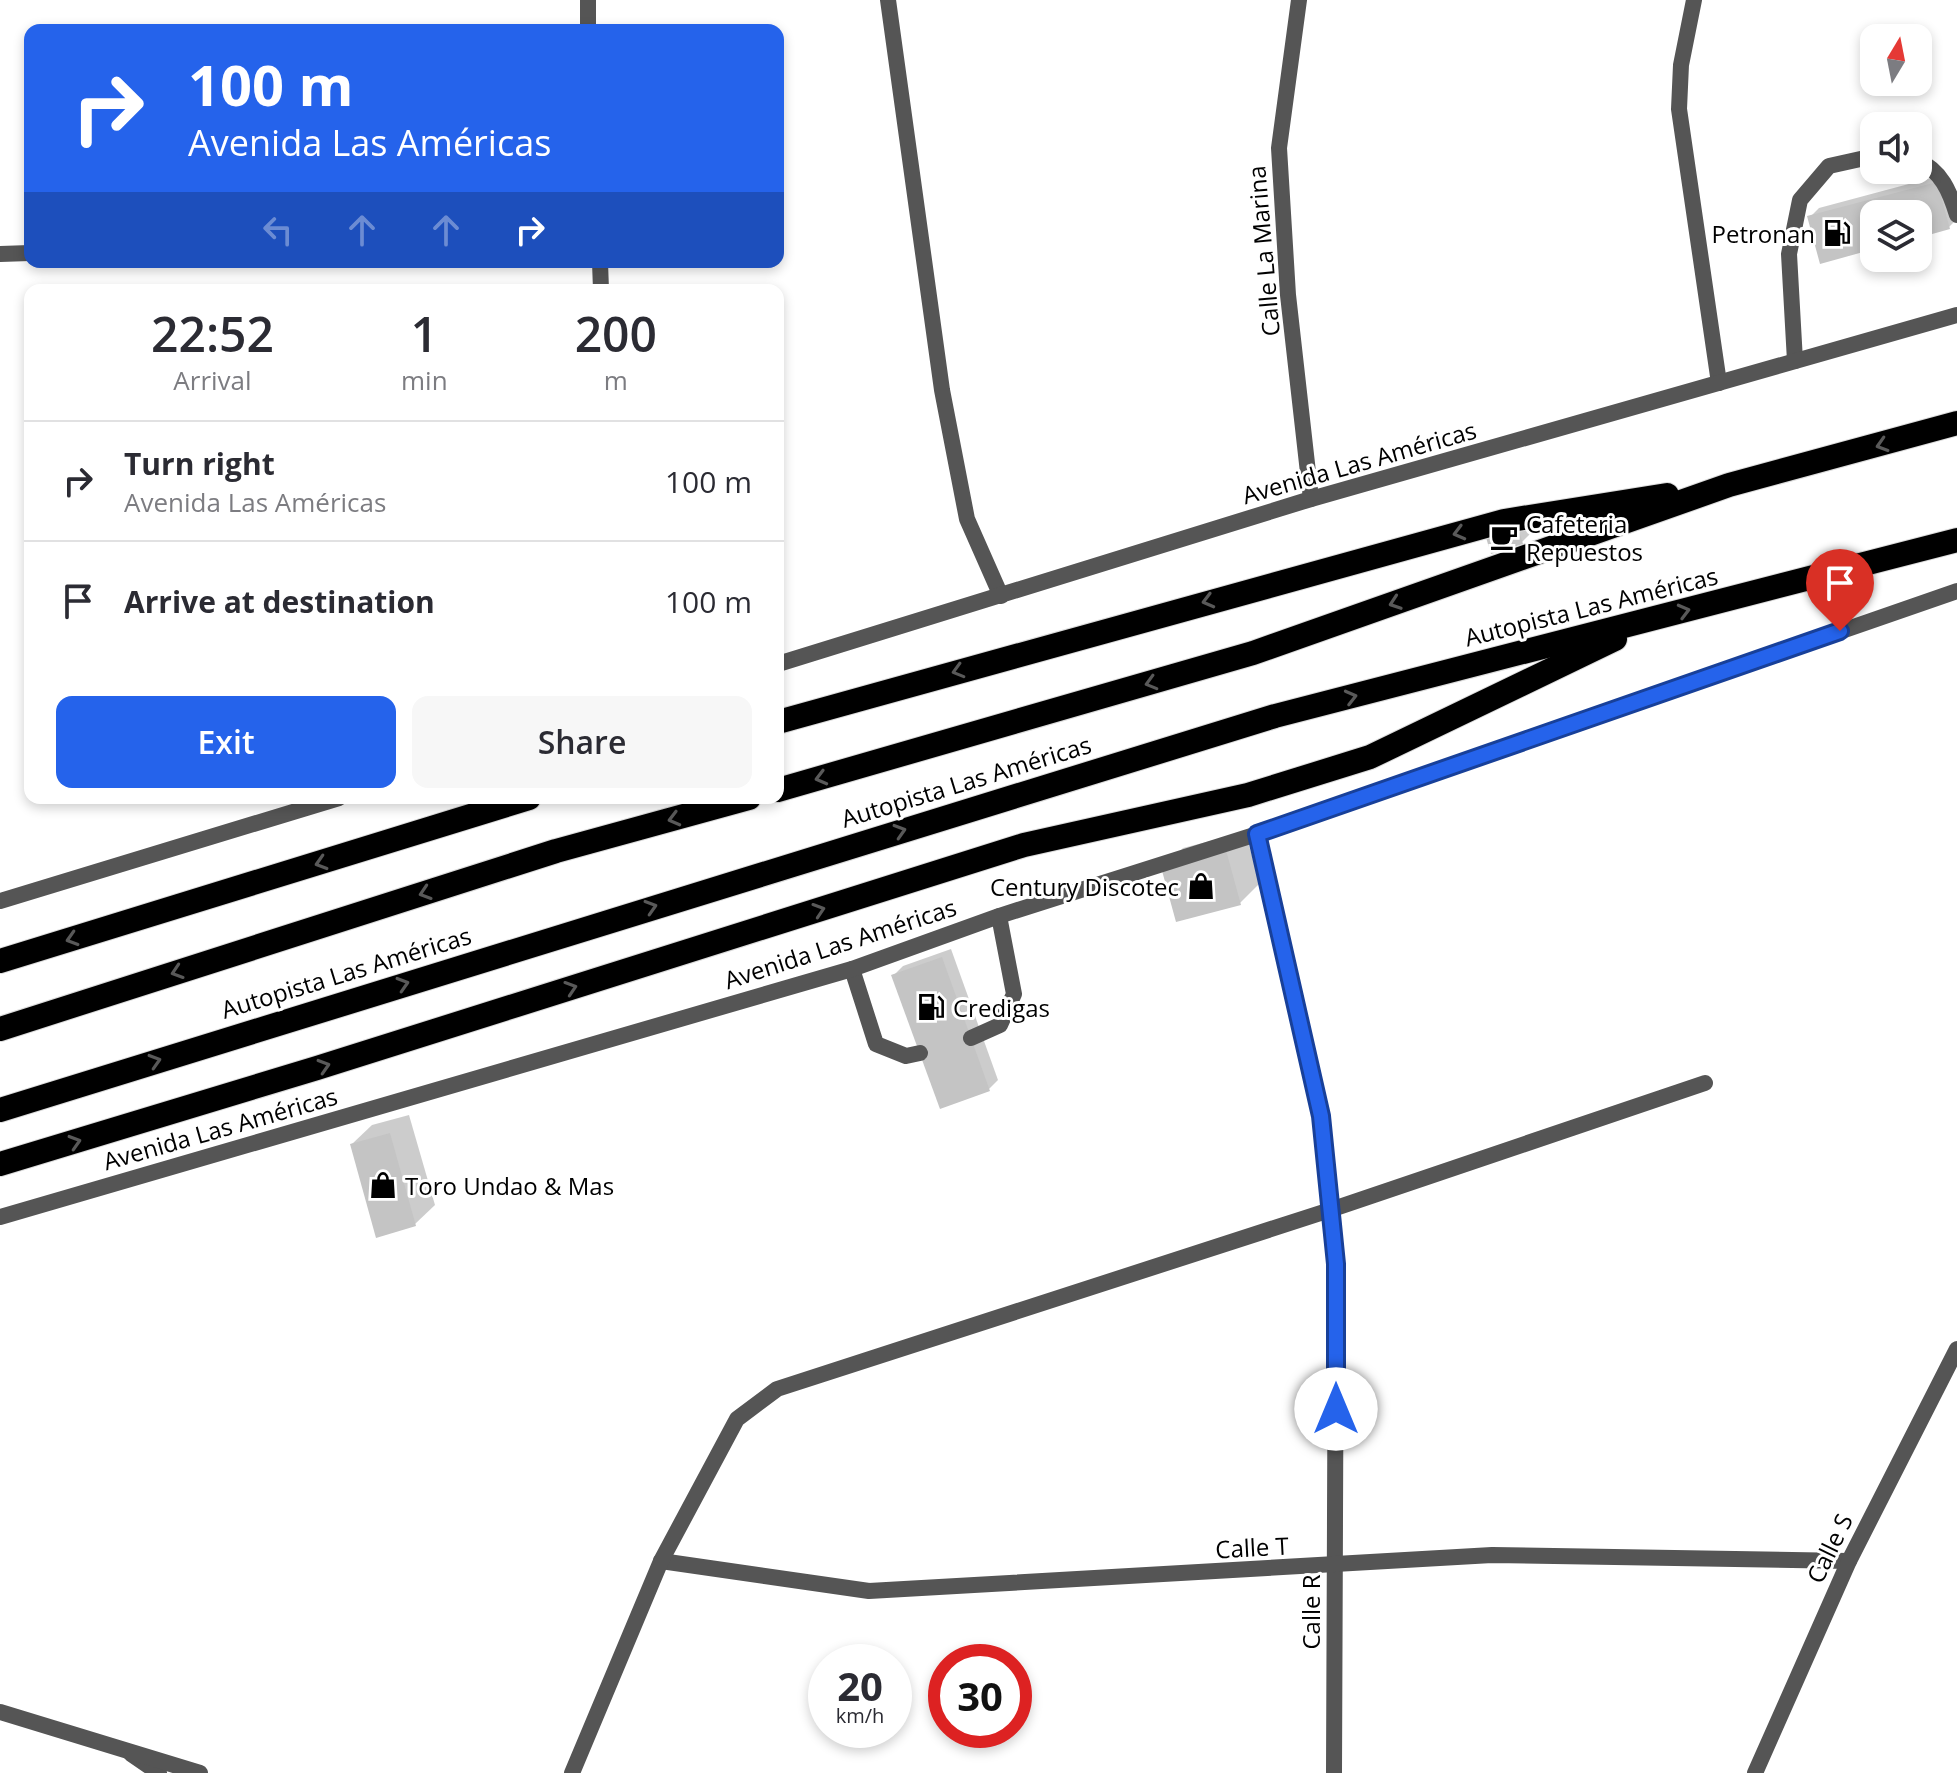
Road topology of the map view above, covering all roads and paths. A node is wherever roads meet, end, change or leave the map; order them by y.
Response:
1 (588, 0) edge
2 (888, 0) edge
3 (1299, 0) edge
4 (1694, 0) edge
5 (588, 24) edge
6 (1860, 159) edge
7 (1932, 169) edge
8 (1957, 215) edge
9 (24, 253) edge
10 (0, 254) edge
11 (1957, 315) edge
12 (1795, 361) junction
13 (1719, 383) junction
14 (1957, 423) edge
15 (1729, 485) junction
16 (1311, 499) junction
17 (1957, 540) edge
18 (1957, 591) edge
19 (1001, 596) junction
20 (1652, 620) junction
21 (784, 662) edge
22 (784, 720) edge
23 (784, 788) edge
24 (319, 804) edge
25 (510, 804) edge
26 (727, 804) edge
27 (1257, 834) junction
28 (0, 901) edge
29 (999, 916) junction
30 (0, 961) edge
31 (852, 969) junction
32 (0, 1029) edge
33 (971, 1038) dead end
34 (920, 1053) dead end
35 (1705, 1083) dead end
36 (0, 1110) edge
37 (0, 1164) edge
38 (1330, 1210) junction
39 (0, 1217) edge
40 (1957, 1349) edge
41 (661, 1561) junction
42 (1849, 1561) junction
43 (1333, 1566) junction
44 (0, 1712) edge
45 (130, 1753) junction
46 (159, 1773) edge
47 (200, 1773) edge
48 (572, 1773) edge
49 (1334, 1773) edge
50 (1755, 1773) edge

1 - 5 street
2 - 19 street
3 - 16 street, Calle La Marina
4 - 13 street
6 - 12 street
7 - 8 street
9 - 10 street
11 - 12 street, Avenida Las Américas
12 - 13 street, Avenida Las Américas
13 - 16 street, Avenida Las Américas
14 -> 15 highway, Autopista Las Américas
15 -> 22 highway
15 -> 23 highway, Autopista Las Américas
16 - 19 street, Avenida Las Américas
20 -> 17 highway, Autopista Las Américas
18 - 27 street, Avenida Las Américas
19 - 21 street, Avenida Las Américas
36 -> 20 highway, Autopista Las Américas
37 -> 20 highway
24 - 28 street
25 -> 30 highway
26 -> 32 highway, Autopista Las Américas
27 - 29 street, Avenida Las Américas
27 - 38 street, Calle R
29 - 31 street, Avenida Las Américas
29 - 33 street
31 - 34 street
31 - 39 street, Avenida Las Américas
35 - 38 street
38 - 41 street
38 - 43 street, Calle R
40 - 42 street, Calle S
41 - 43 street, Calle T
41 - 48 street
42 - 43 street, Calle T
42 - 50 street, Calle S
43 - 49 street, Calle R
44 - 45 street
45 - 46 street
45 - 47 street

